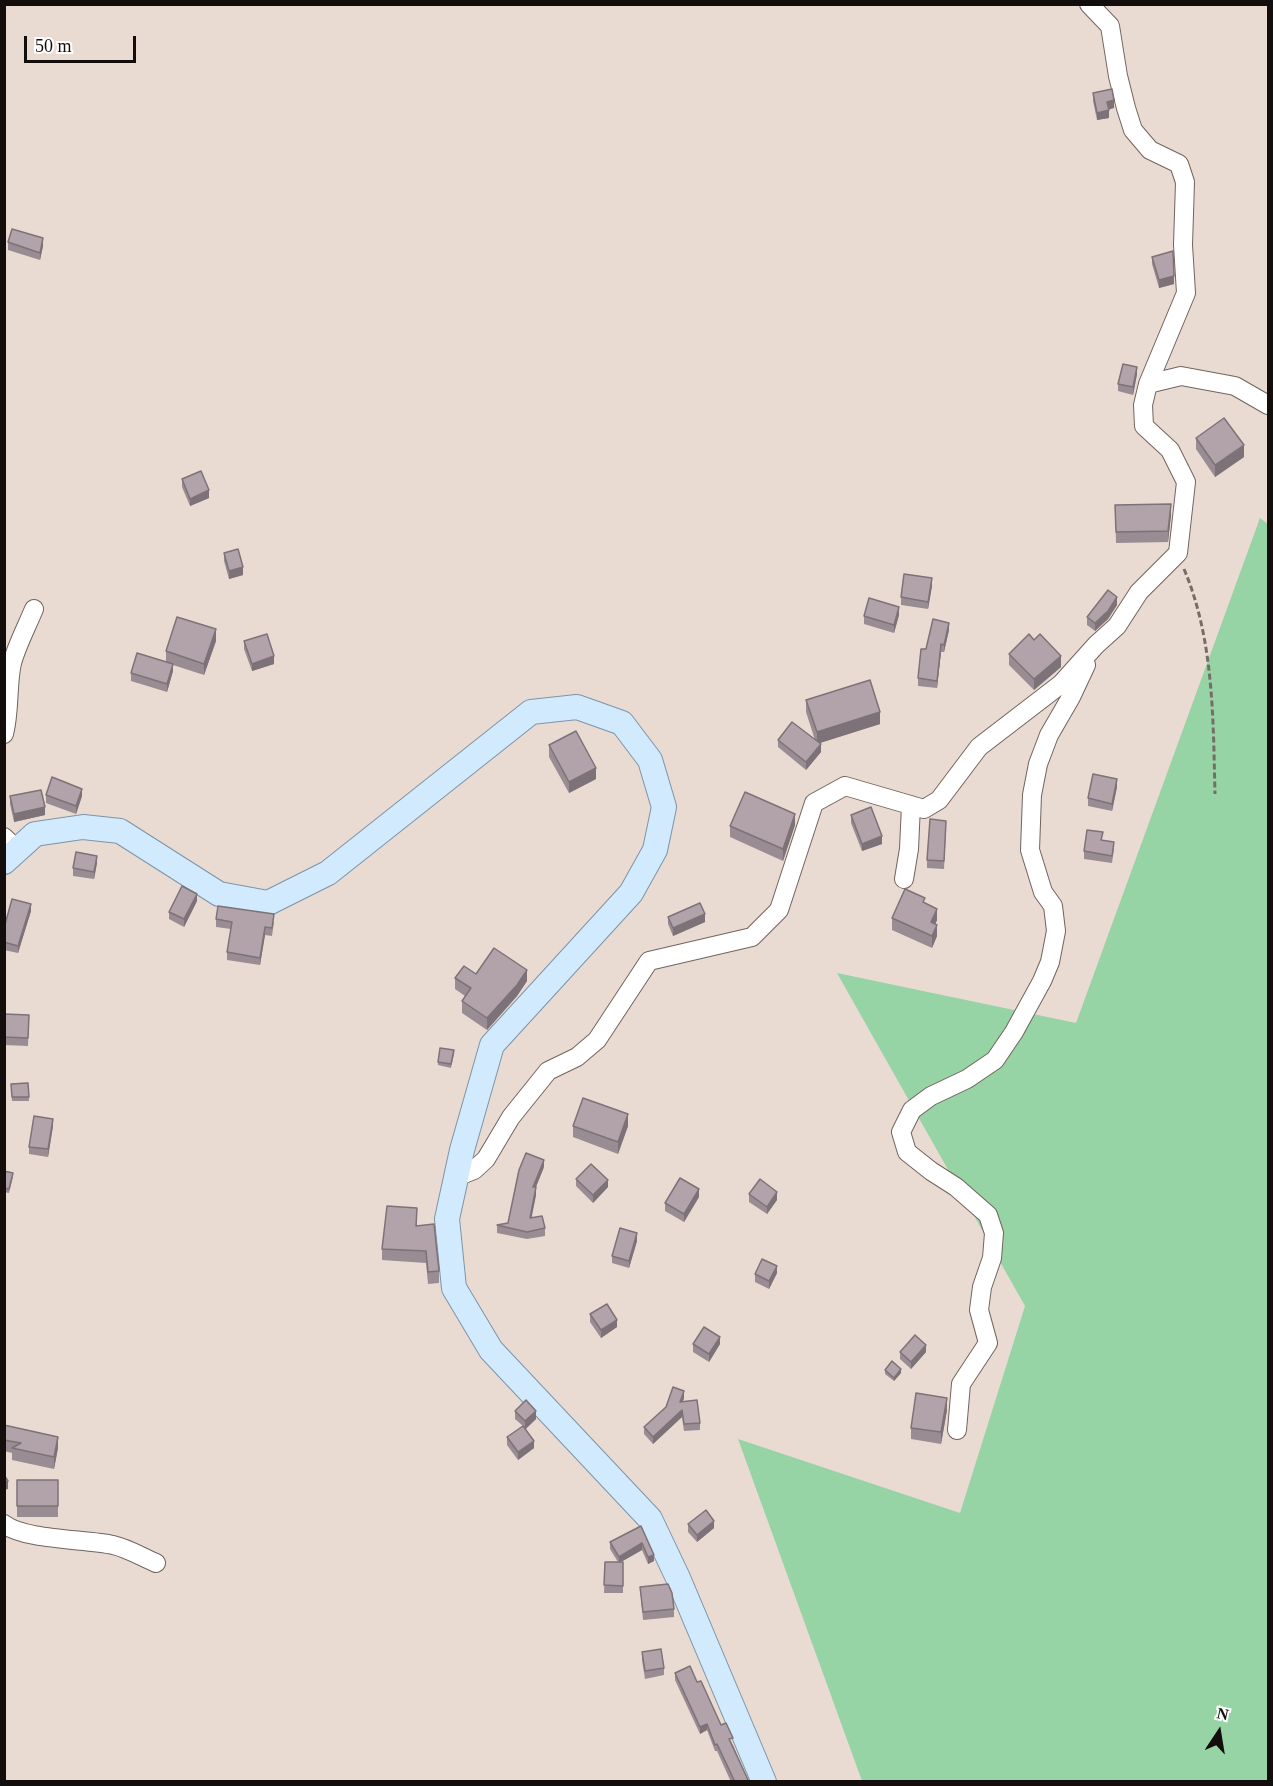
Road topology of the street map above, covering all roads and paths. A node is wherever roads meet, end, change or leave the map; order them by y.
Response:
1 (1089, 4) edge
2 (1148, 384) junction
3 (1269, 405) edge
4 (1178, 553) junction
5 (34, 609) dead end
6 (1096, 645) junction
7 (4, 734) edge
8 (1215, 794) dead end
9 (911, 805) junction
10 (9, 850) edge
11 (904, 879) dead end
12 (456, 1177) junction
13 (957, 1430) dead end
14 (4, 1524) edge
15 (156, 1563) dead end
16 (764, 1782) edge

1 - 2 street
2 - 3 street
2 - 4 street
4 - 6 street
4 - 8 path
5 - 7 street
6 - 9 street
6 - 13 street
9 - 11 street
9 - 12 street
10 - 12 main road
12 - 16 main road
14 - 15 street

